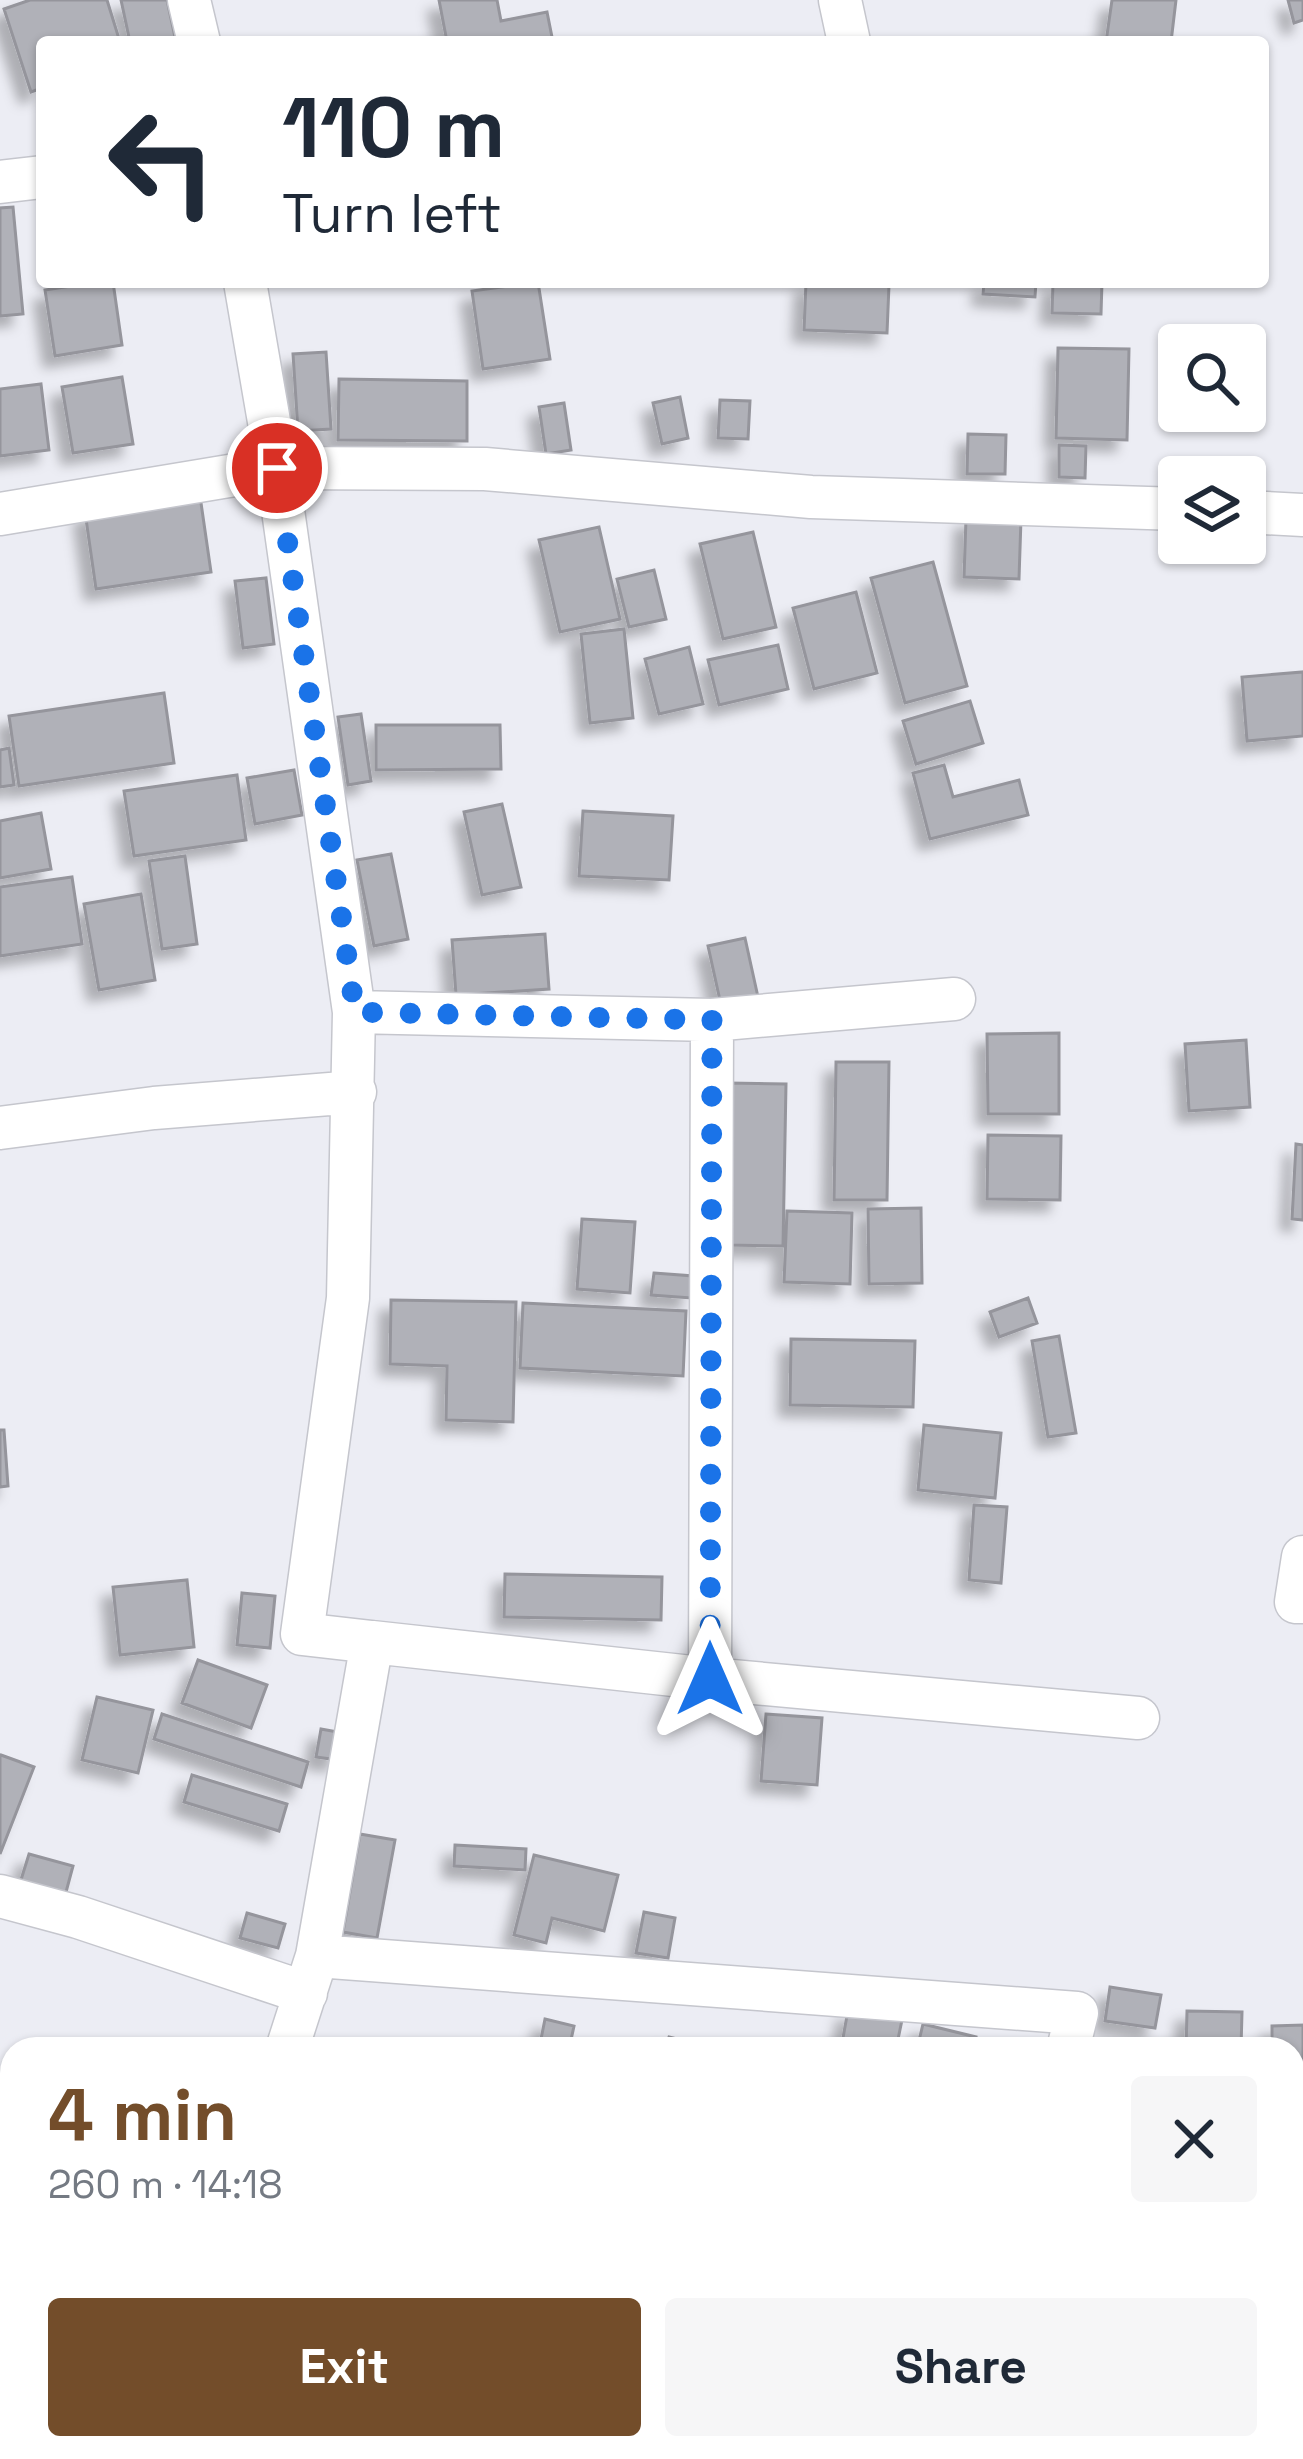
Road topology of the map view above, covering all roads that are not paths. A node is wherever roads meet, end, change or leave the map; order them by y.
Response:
1 (189, 0) edge
2 (840, 0) edge
3 (198, 36) edge
4 (848, 36) edge
5 (36, 178) edge
6 (0, 182) edge
7 (246, 288) edge
8 (277, 468) junction
9 (1158, 508) edge
10 (1266, 513) edge
11 (0, 514) edge
12 (1303, 515) edge
13 (953, 999) dead end
14 (355, 1012) junction
15 (712, 1020) junction
16 (356, 1092) junction
17 (0, 1128) edge
18 (1303, 1557) edge
19 (1303, 1602) edge
20 (372, 1642) junction
21 (710, 1679) junction
22 (1138, 1718) dead end
23 (0, 1896) edge
24 (311, 1974) junction
25 (291, 2037) edge
26 (1071, 2037) edge

1 - 3 street
2 - 4 street
5 - 6 street
7 - 8 street
8 - 9 street
8 - 11 street
8 - 14 street
10 - 12 street
13 - 15 street
14 - 15 street
14 - 16 street
15 - 21 street
16 - 17 street
16 - 20 street
18 - 19 street
20 - 21 street
20 - 24 street
21 - 22 street
23 - 24 street
24 - 25 street
24 - 26 street

